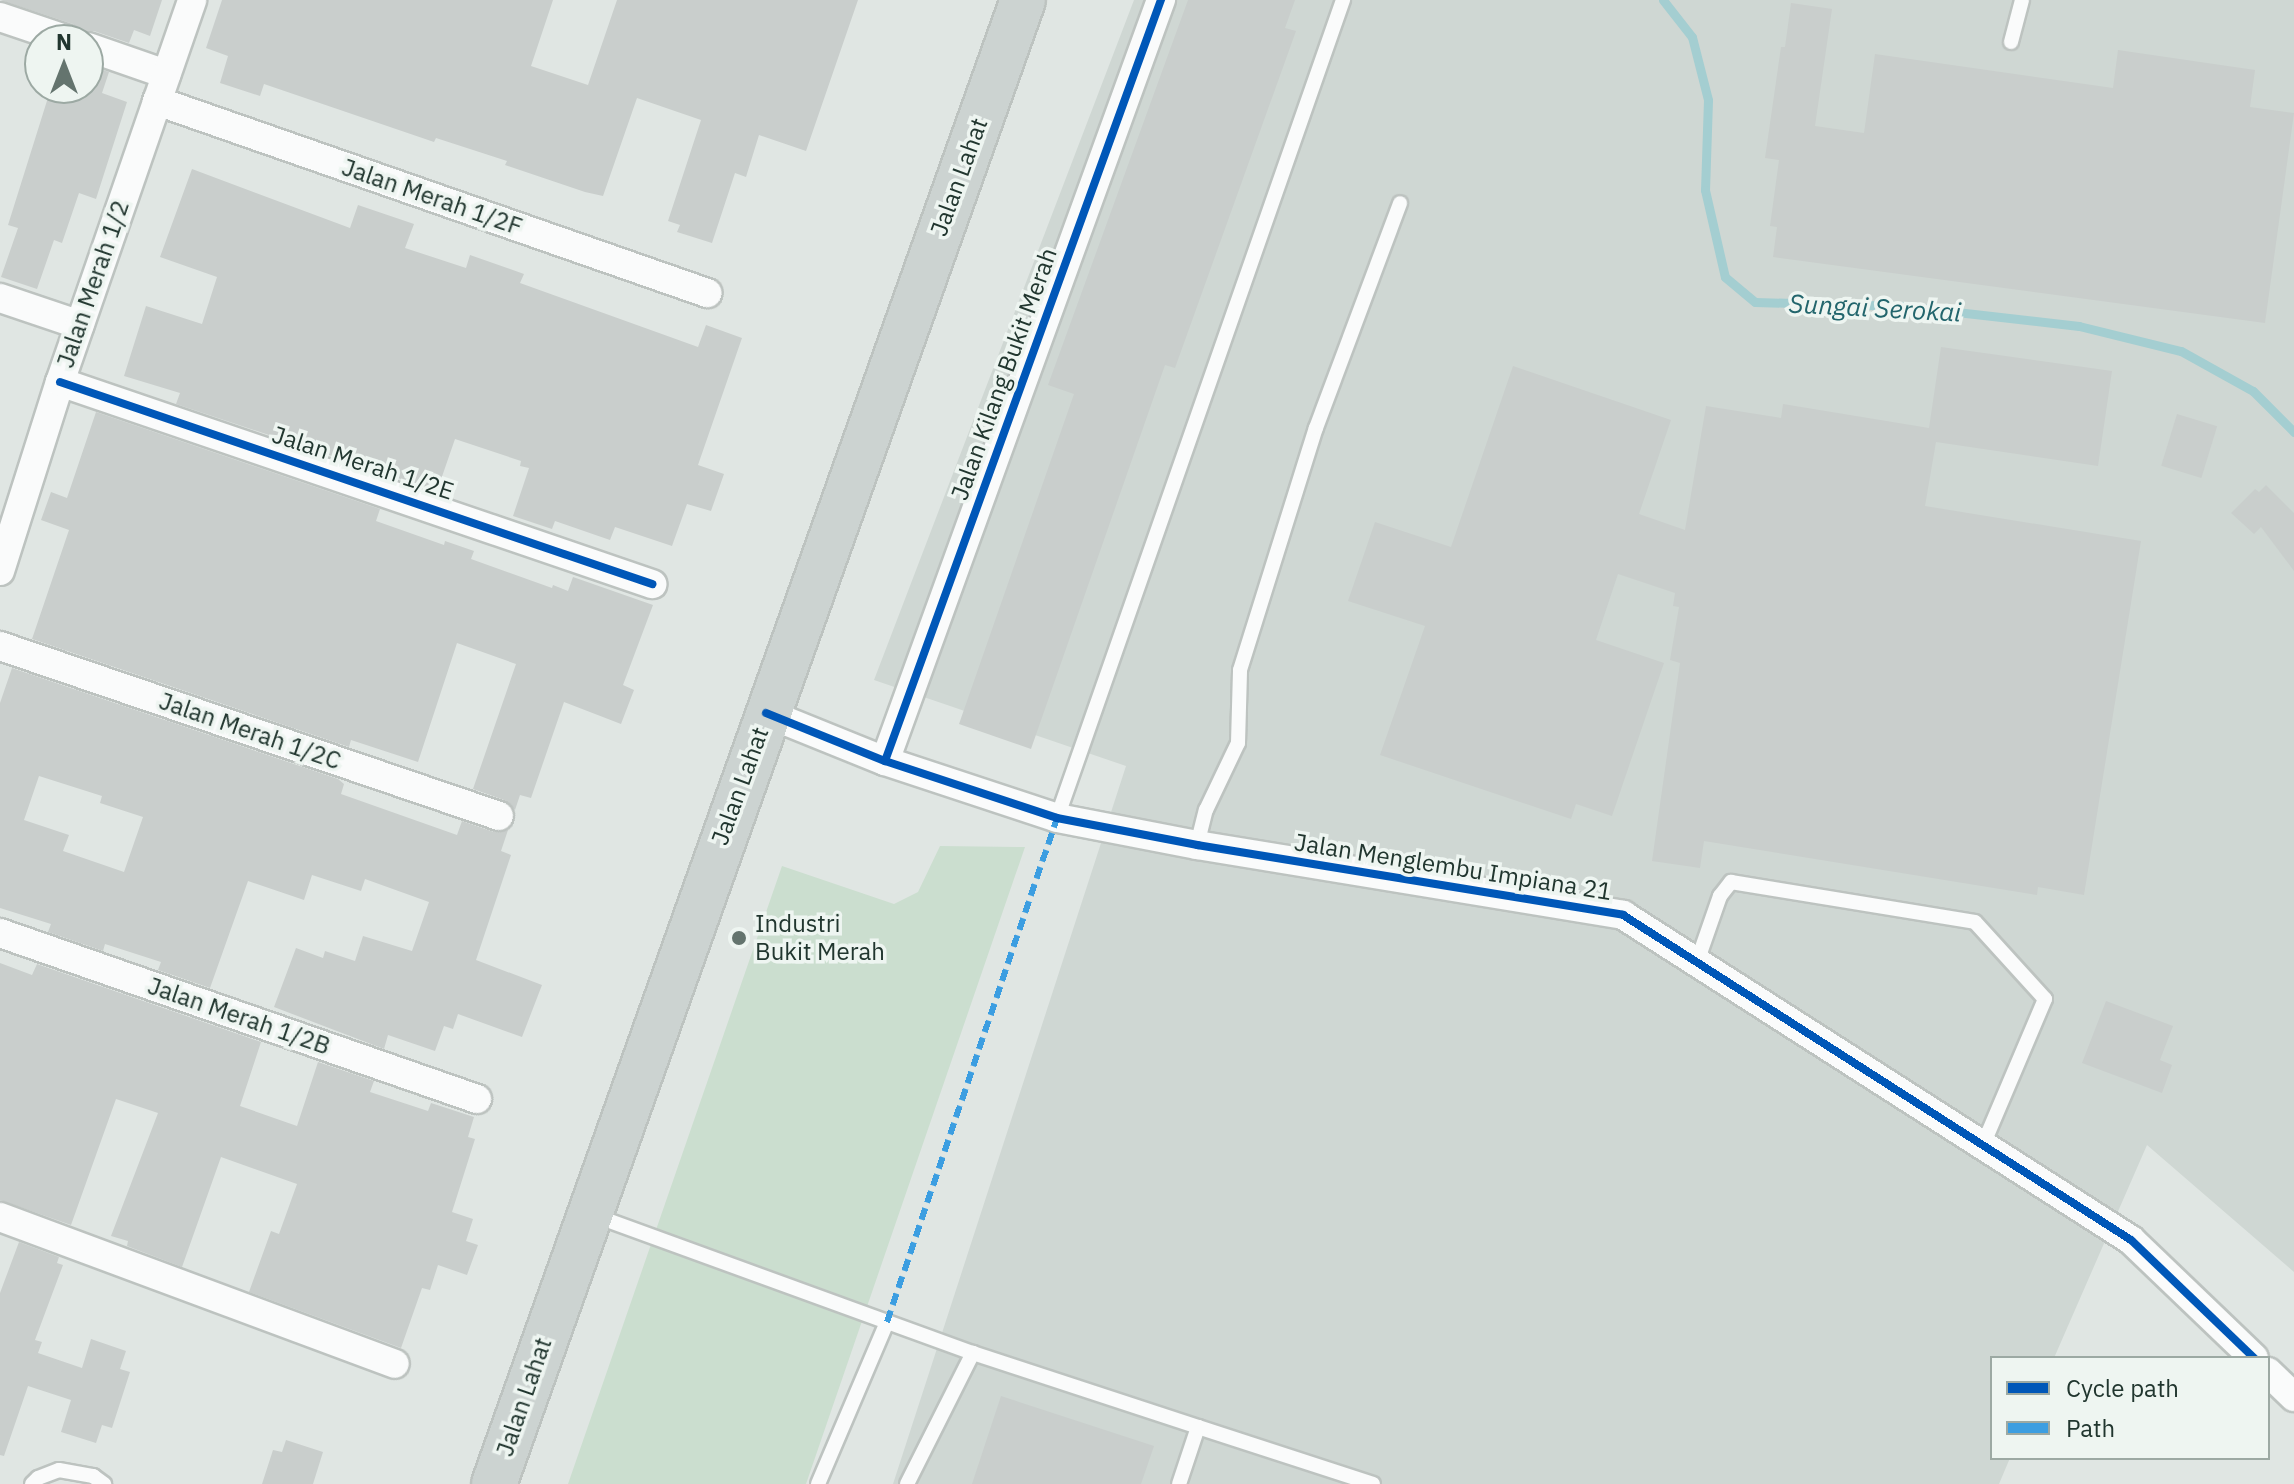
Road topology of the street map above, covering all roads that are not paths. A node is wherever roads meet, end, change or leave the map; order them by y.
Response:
1 (192, 0) edge
2 (1023, 0) edge
3 (1161, 0) edge
4 (1343, 0) edge
5 (2022, 0) edge
6 (0, 17) edge
7 (24, 25) edge
8 (2011, 42) dead end
9 (104, 53) edge
10 (166, 74) junction
11 (157, 101) junction
12 (1400, 203) dead end
13 (707, 293) dead end
14 (0, 298) edge
15 (80, 325) junction
16 (60, 382) junction
17 (0, 571) edge
18 (652, 584) dead end
19 (0, 646) edge
20 (766, 713) junction
21 (885, 761) junction
22 (499, 816) dead end
23 (1057, 818) junction
24 (1197, 845) junction
25 (0, 933) edge
26 (1697, 962) junction
27 (477, 1099) dead end
28 (1984, 1143) junction
29 (588, 1213) junction
30 (0, 1217) edge
31 (887, 1322) junction
32 (973, 1353) junction
33 (2252, 1356) edge
34 (395, 1364) dead end
35 (2270, 1374) edge
36 (2294, 1397) edge
37 (1198, 1427) junction
38 (32, 1484) edge
39 (104, 1484) edge
40 (494, 1484) edge
41 (818, 1484) edge
42 (907, 1484) edge
43 (1179, 1484) edge
44 (1373, 1484) edge

1 - 10 street, Jalan Merah 1/2
2 - 20 main road, Jalan Lahat
3 - 21 street, Jalan Kilang Bukit Merah
4 - 23 lane
5 - 8 lane
6 - 7 street
9 - 10 street
10 - 11 street, Jalan Merah 1/2
11 - 13 street, Jalan Merah 1/2F
11 - 15 street, Jalan Merah 1/2
12 - 24 lane
14 - 15 street
15 - 16 street, Jalan Merah 1/2
16 - 17 street, Jalan Merah 1/2
16 - 18 street, Jalan Merah 1/2E
19 - 22 street, Jalan Merah 1/2C
20 - 21 street, Jalan Menglembu Impiana 21
20 - 29 main road, Jalan Lahat
21 - 23 street, Jalan Menglembu Impiana 21
23 - 24 street, Jalan Menglembu Impiana 21
24 - 26 street, Jalan Menglembu Impiana 21
25 - 27 street, Jalan Merah 1/2B
26 - 28 street, Jalan Menglembu Impiana 21
26 - 28 lane
28 - 33 street, Jalan Menglembu Impiana 21
29 - 31 lane
29 - 40 main road, Jalan Lahat
30 - 34 street
31 - 32 lane
31 - 41 lane
32 - 37 lane
32 - 42 lane
35 - 36 street
37 - 43 lane
37 - 44 lane
38 - 39 lane

